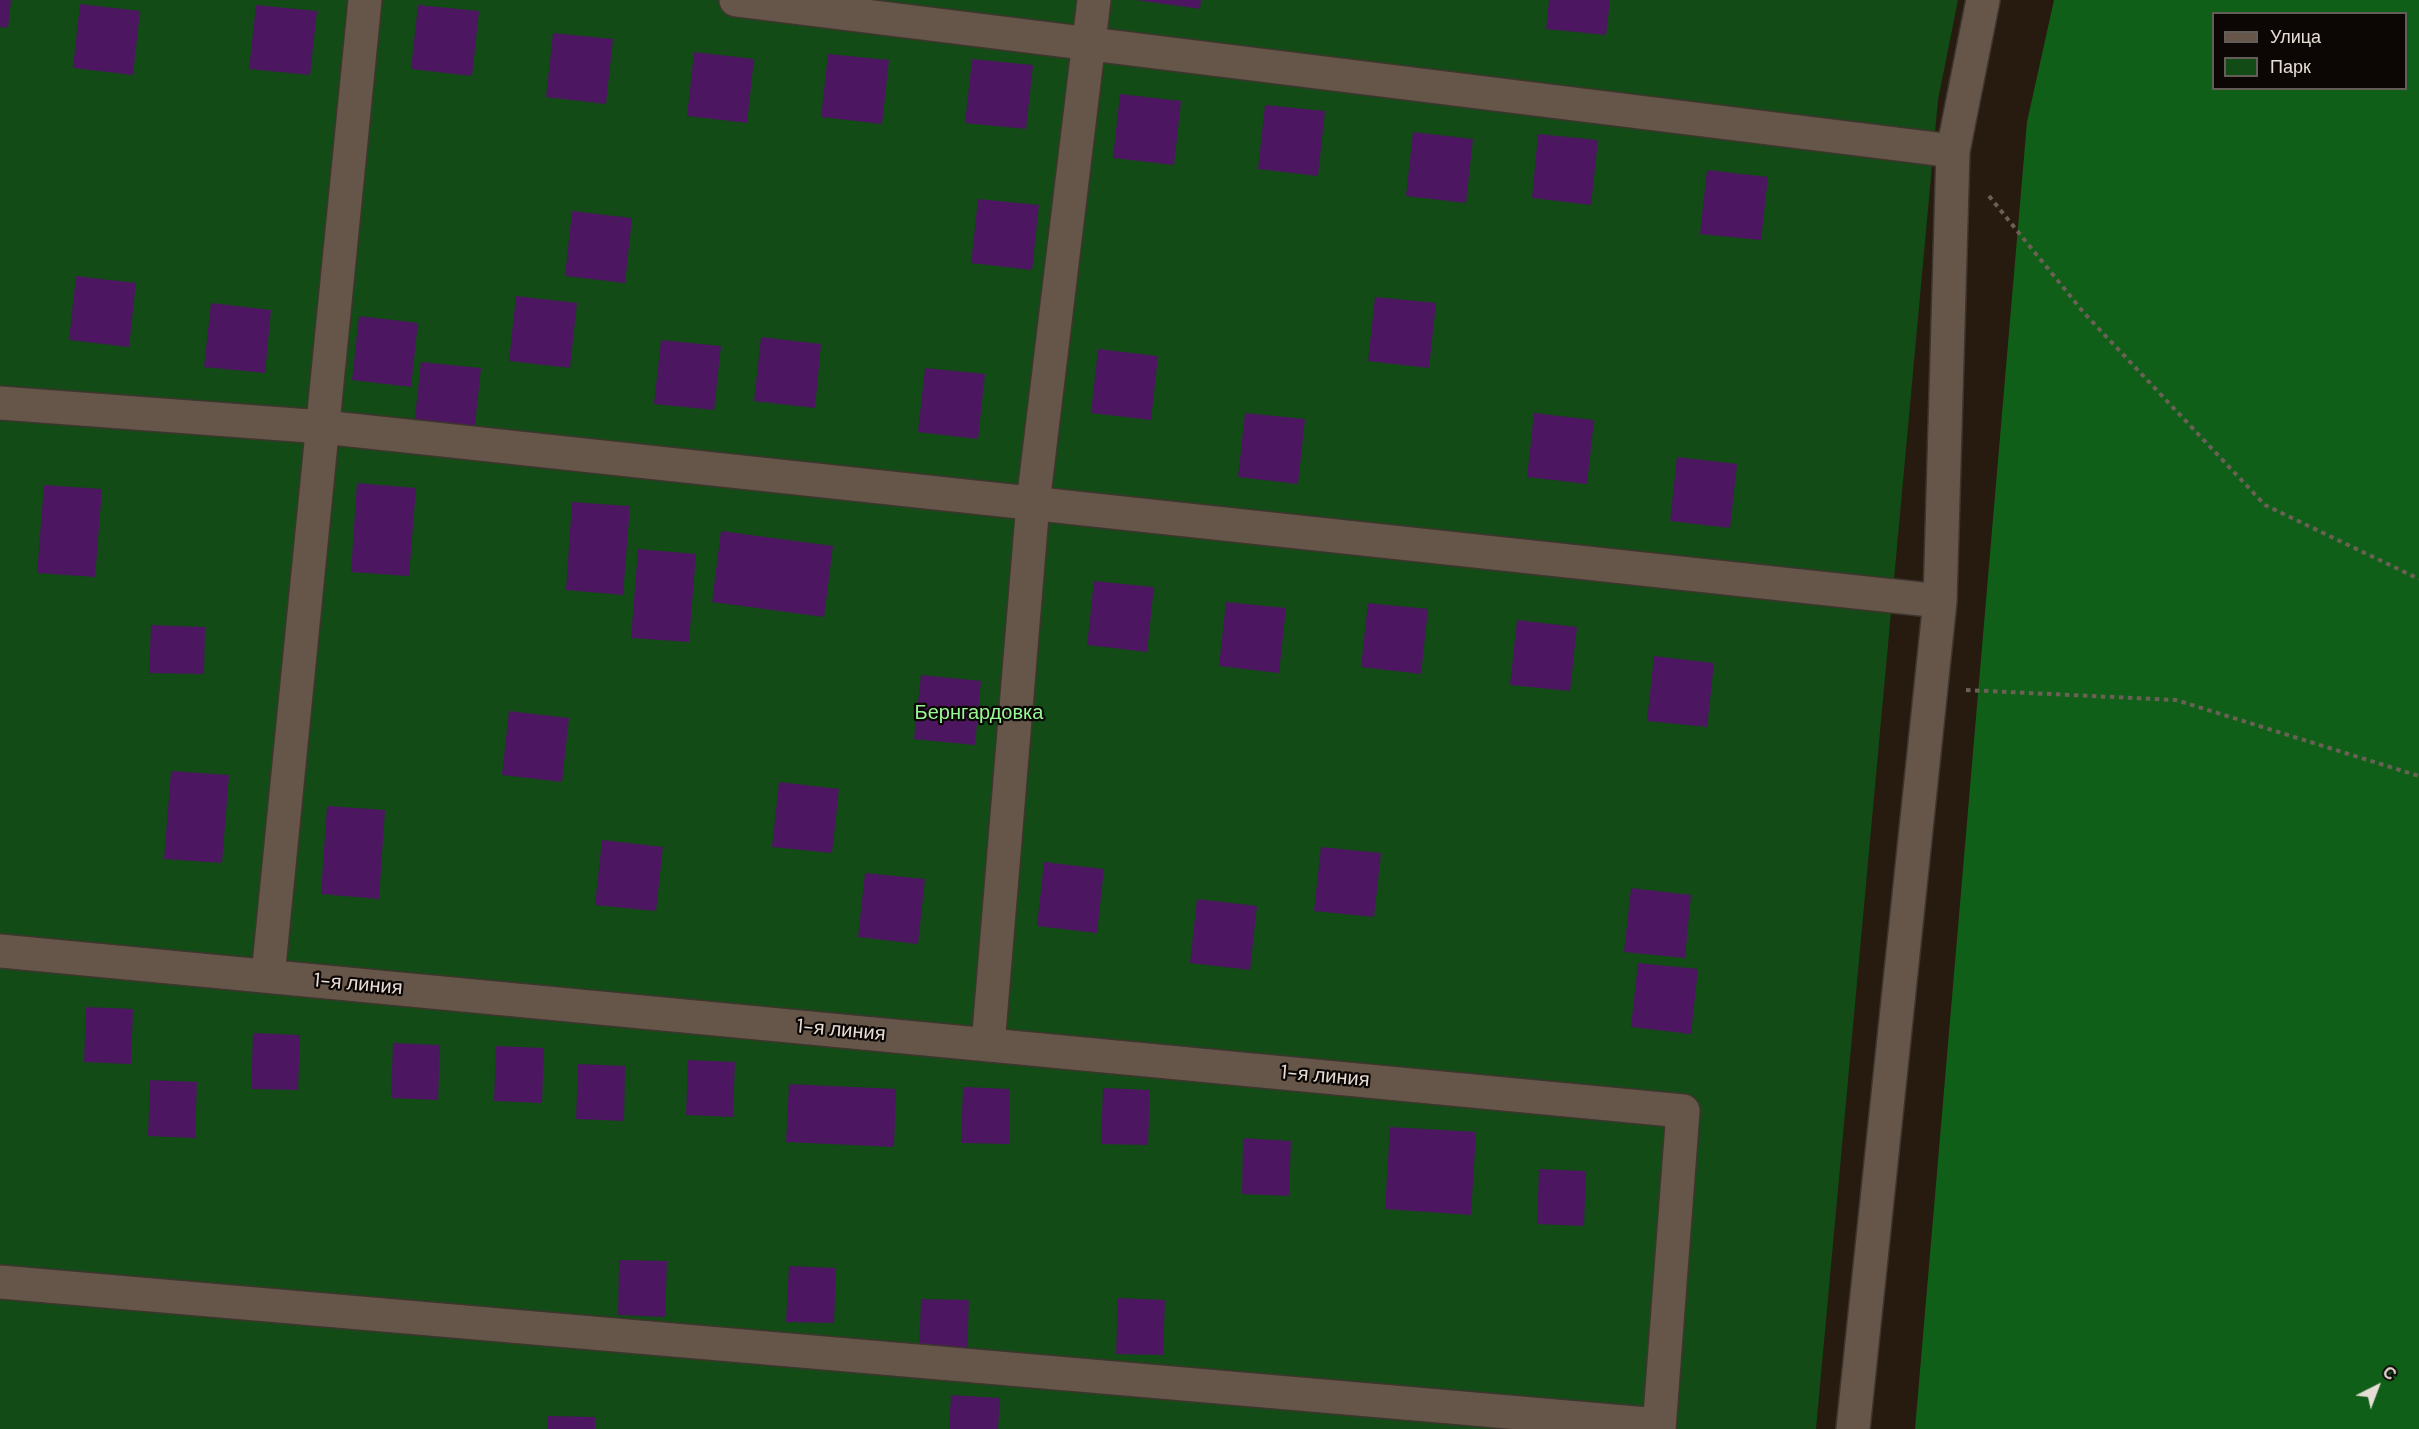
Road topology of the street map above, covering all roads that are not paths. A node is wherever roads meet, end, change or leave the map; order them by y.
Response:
1 (365, 0) edge
2 (735, 0) edge
3 (1094, 0) edge
4 (1983, 0) edge
5 (1089, 44) junction
6 (1953, 151) junction
7 (0, 403) edge
8 (323, 427) junction
9 (1033, 503) junction
10 (1940, 601) junction
11 (0, 951) edge
12 (268, 976) junction
13 (988, 1045) junction
14 (0, 1282) edge
15 (1659, 1427) edge
16 (1853, 1429) edge

1 - 8 street
2 - 5 street
3 - 5 street
4 - 6 street
5 - 6 street
5 - 9 street
6 - 10 street
7 - 8 street
8 - 9 street
8 - 12 street
9 - 10 street
9 - 13 street
10 - 16 street
11 - 12 street, 1-я линия
12 - 13 street, 1-я линия
13 - 15 street, 1-я линия
14 - 15 street

